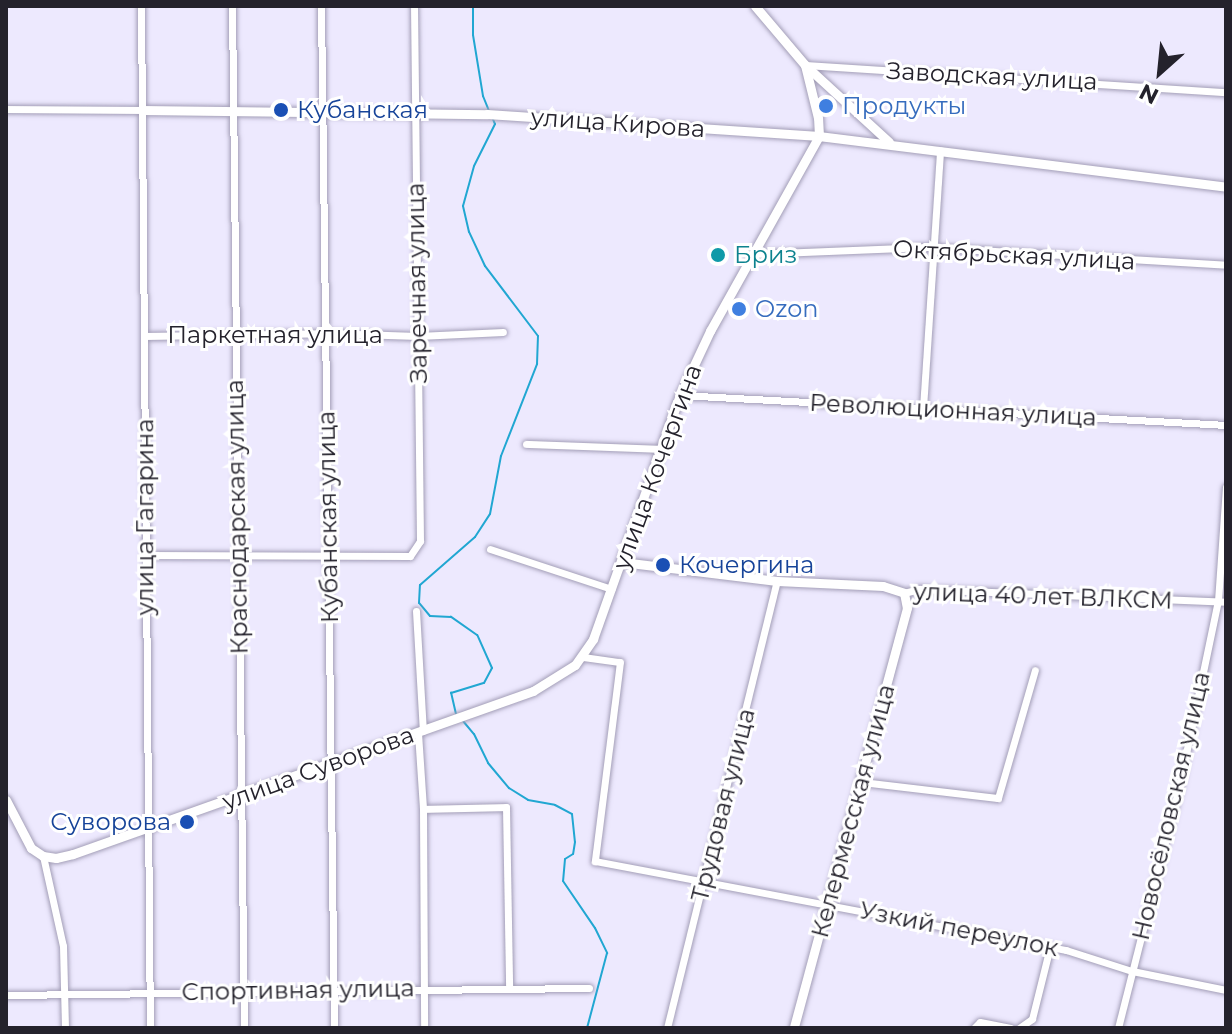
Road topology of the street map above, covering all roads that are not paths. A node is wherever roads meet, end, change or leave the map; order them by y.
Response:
1 (141, 6) edge
2 (232, 6) edge
3 (321, 6) edge
4 (414, 6) edge
5 (755, 6) edge
6 (805, 65) junction
7 (1226, 92) edge
8 (6, 109) edge
9 (142, 110) junction
10 (232, 112) junction
11 (322, 114) junction
12 (416, 114) junction
13 (819, 136) junction
14 (892, 144) junction
15 (940, 151) junction
16 (1226, 187) edge
17 (933, 247) junction
18 (754, 254) junction
19 (1226, 265) edge
20 (503, 332) dead end
21 (326, 333) junction
22 (234, 335) junction
23 (144, 336) junction
24 (418, 336) junction
25 (680, 395) junction
26 (923, 408) junction
27 (1226, 425) edge
28 (526, 444) dead end
29 (660, 449) junction
30 (1226, 487) edge
31 (490, 549) dead end
32 (240, 554) junction
33 (328, 554) junction
34 (145, 555) junction
35 (622, 562) junction
36 (777, 581) junction
37 (612, 589) junction
38 (904, 593) junction
39 (1222, 601) edge
40 (416, 611) dead end
41 (583, 657) junction
42 (1035, 670) dead end
43 (420, 732) junction
44 (331, 764) junction
45 (861, 782) junction
46 (240, 796) junction
47 (6, 800) edge
48 (423, 809) junction
49 (148, 829) junction
50 (43, 856) junction
51 (705, 882) junction
52 (830, 903) junction
53 (1050, 947) junction
54 (1132, 971) junction
55 (509, 987) junction
56 (589, 988) dead end
57 (424, 989) junction
58 (244, 990) junction
59 (333, 990) junction
60 (1226, 990) edge
61 (150, 992) junction
62 (6, 995) edge
63 (66, 996) junction
64 (65, 1028) edge
65 (150, 1028) edge
66 (244, 1028) edge
67 (334, 1028) edge
68 (424, 1028) edge
69 (667, 1028) edge
70 (794, 1028) edge
71 (974, 1028) edge
72 (1010, 1028) edge
73 (1019, 1028) edge
74 (1118, 1028) edge

1 - 9 street, улица Гагарина
2 - 10 street, Краснодарская улица
3 - 11 street, Кубанская улица
4 - 12 street, Заречная улица
5 - 6 street
6 - 7 street, Заводская улица
6 - 13 street
6 - 14 street
8 - 9 street, улица Кирова
9 - 10 street, улица Кирова
9 - 23 street, улица Гагарина
10 - 11 street, улица Кирова
10 - 22 street, Краснодарская улица
11 - 12 street, улица Кирова
11 - 21 street, Кубанская улица
12 - 13 street, улица Кирова
12 - 24 street, Заречная улица
13 - 14 street, улица Кирова
13 - 18 street, улица Кочергина
14 - 15 street, улица Кирова
15 - 16 street, улица Кирова
15 - 17 street
17 - 18 street, Октябрьская улица
17 - 19 street, Октябрьская улица
17 - 26 street
18 - 25 street, улица Кочергина
20 - 24 street, Паркетная улица
21 - 22 street, Паркетная улица
21 - 24 street, Паркетная улица
21 - 33 street, Кубанская улица
22 - 23 street, Паркетная улица
22 - 32 street, Краснодарская улица
23 - 34 street, улица Гагарина
24 - 33 street, Заречная улица
25 - 26 street, Революционная улица
25 - 29 street, улица Кочергина
26 - 27 street, Революционная улица
28 - 29 street
29 - 35 street, улица Кочергина
30 - 39 street, Новосёловская улица
31 - 37 street
32 - 33 street
32 - 34 street
32 - 46 street, Краснодарская улица
33 - 44 street, Кубанская улица
34 - 49 street, улица Гагарина
35 - 36 street, улица 40 лет ВЛКСМ
35 - 37 street, улица Кочергина
36 - 38 street, улица 40 лет ВЛКСМ
36 - 51 street, Трудовая улица
37 - 41 street, улица Кочергина
38 - 39 street, улица 40 лет ВЛКСМ
38 - 45 street, Келермесская улица
39 - 54 street, Новосёловская улица
40 - 43 street
41 - 43 street, улица Суворова
41 - 51 street, Узкий переулок
42 - 45 street
43 - 44 street, улица Суворова
43 - 48 street
44 - 46 street, улица Суворова
44 - 59 street, Кубанская улица
45 - 52 street, Келермесская улица
46 - 49 street, улица Суворова
46 - 58 street, Краснодарская улица
47 - 50 street
48 - 55 street
48 - 57 street
49 - 50 street, улица Суворова
49 - 61 street, улица Гагарина
50 - 63 street
51 - 52 street, Узкий переулок
51 - 69 street, Трудовая улица
52 - 53 street, Узкий переулок
52 - 70 street, Келермесская улица
53 - 54 street, Узкий переулок
53 - 73 street
54 - 60 street, Узкий переулок
54 - 74 street, Новосёловская улица
55 - 56 street, Спортивная улица
55 - 57 street, Спортивная улица
57 - 59 street, Спортивная улица
57 - 68 street
58 - 59 street, Спортивная улица
58 - 61 street, Спортивная улица
58 - 66 street, Краснодарская улица
59 - 67 street, Кубанская улица
61 - 63 street, Спортивная улица
61 - 65 street, улица Гагарина
62 - 63 street, Спортивная улица
63 - 64 street
71 - 72 street

